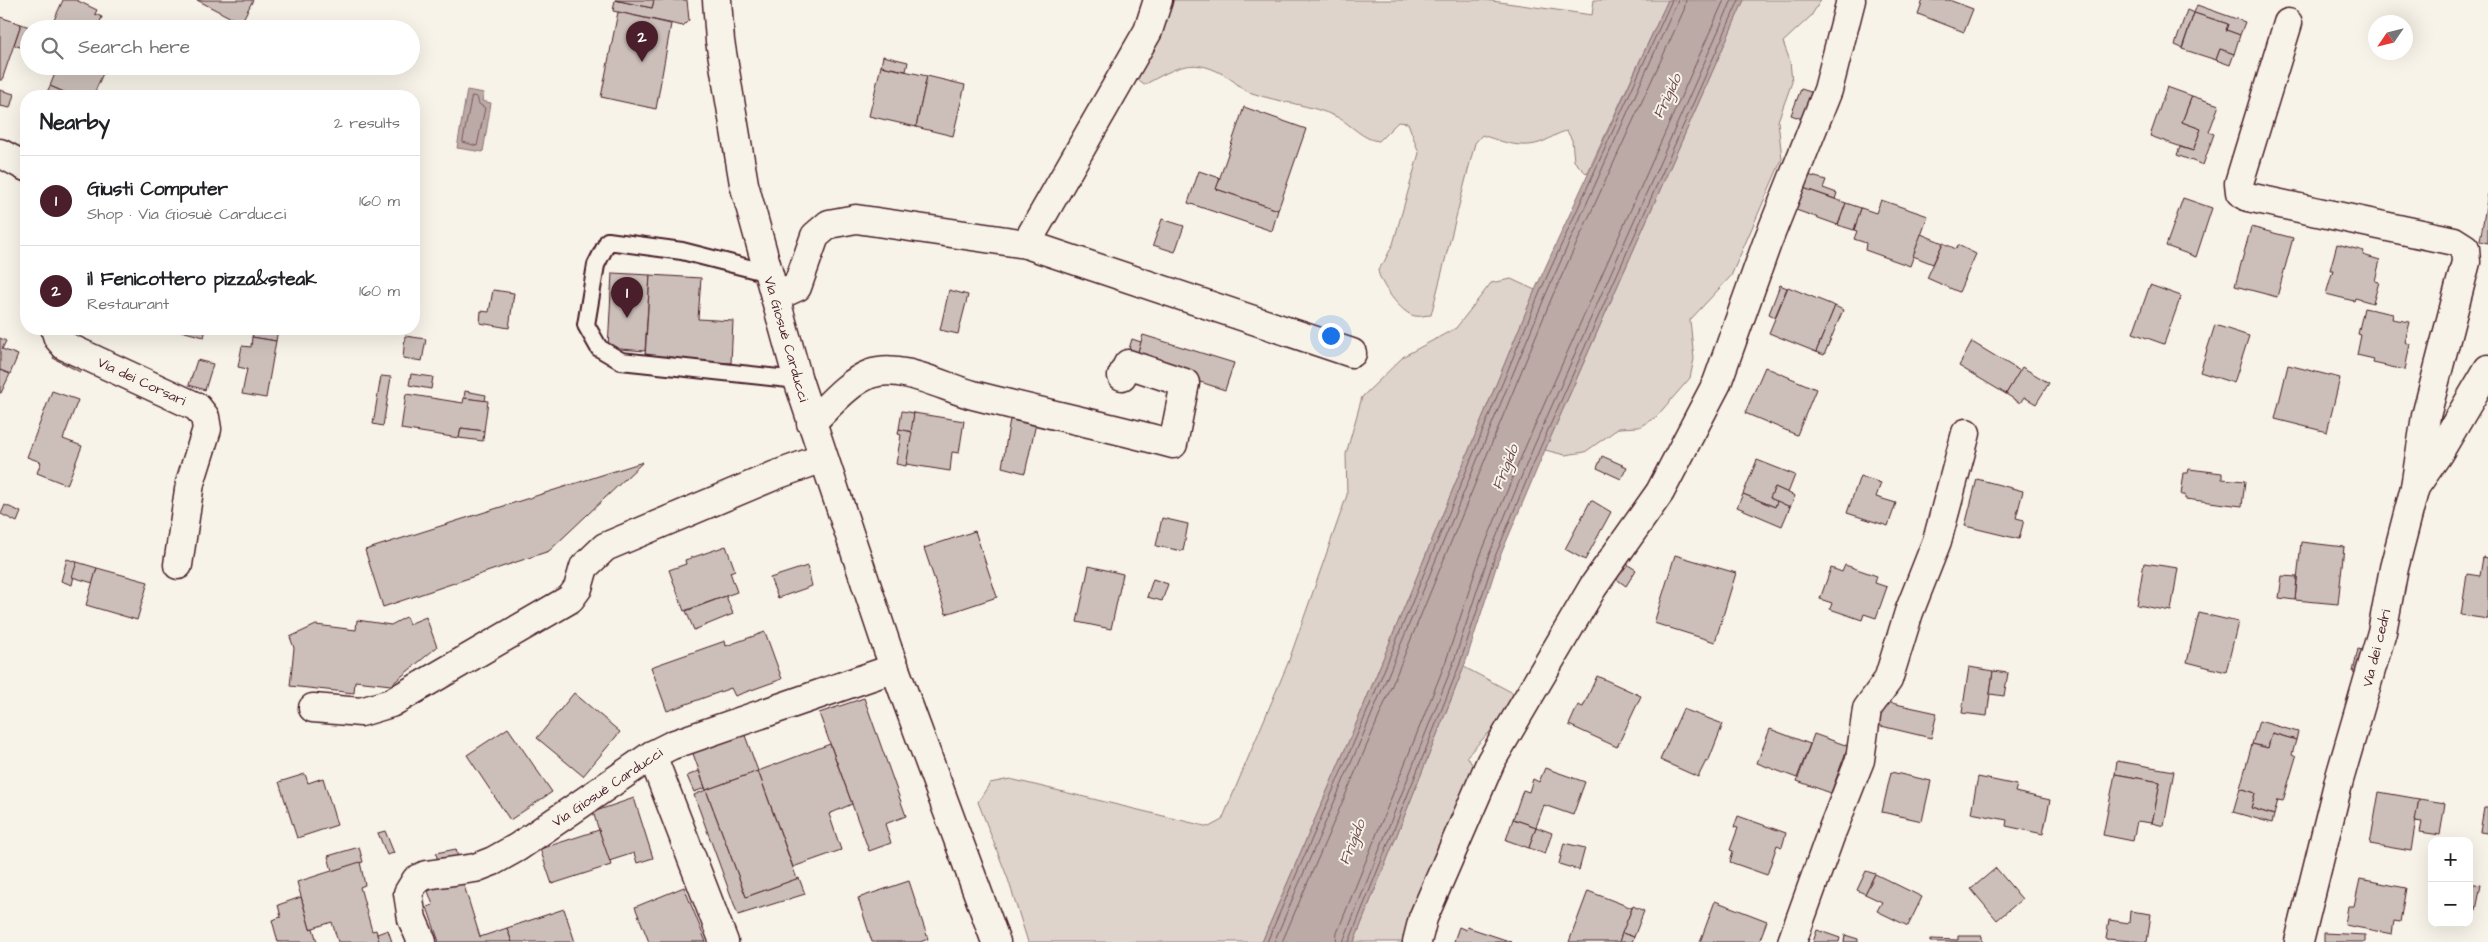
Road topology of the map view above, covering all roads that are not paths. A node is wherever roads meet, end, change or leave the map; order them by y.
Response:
1 (717, 0) edge
2 (1158, 0) edge
3 (1851, 0) edge
4 (2288, 22) dead end
5 (0, 153) edge
6 (20, 164) edge
7 (1026, 244) junction
8 (772, 285) junction
9 (57, 335) edge
10 (1352, 352) dead end
11 (2488, 369) edge
12 (1122, 376) dead end
13 (798, 380) junction
14 (811, 423) junction
15 (1966, 433) dead end
16 (823, 458) junction
17 (2415, 487) junction
18 (178, 565) dead end
19 (895, 668) junction
20 (313, 708) dead end
21 (652, 755) junction
22 (422, 942) edge
23 (724, 942) edge
24 (996, 942) edge
25 (1417, 942) edge
26 (1792, 942) edge
27 (2299, 942) edge

1 - 8 street, Via Giosuè Carducci
2 - 7 street
3 - 25 street
4 - 17 street
5 - 6 street
7 - 8 street
7 - 10 street
8 - 13 street, Via Giosuè Carducci
8 - 13 lane
9 - 18 street, Via dei Corsari
11 - 17 street, Via dei cedri
12 - 14 street
13 - 14 street, Via Giosuè Carducci
14 - 16 street, Via Giosuè Carducci
15 - 26 street
16 - 19 street, Via Giosuè Carducci
16 - 20 street
17 - 27 street, Via dei cedri
19 - 21 street, Via Giosuè Carducci
19 - 24 street, Via Giosuè Carducci
21 - 22 street, Via Giosuè Carducci
21 - 23 street

